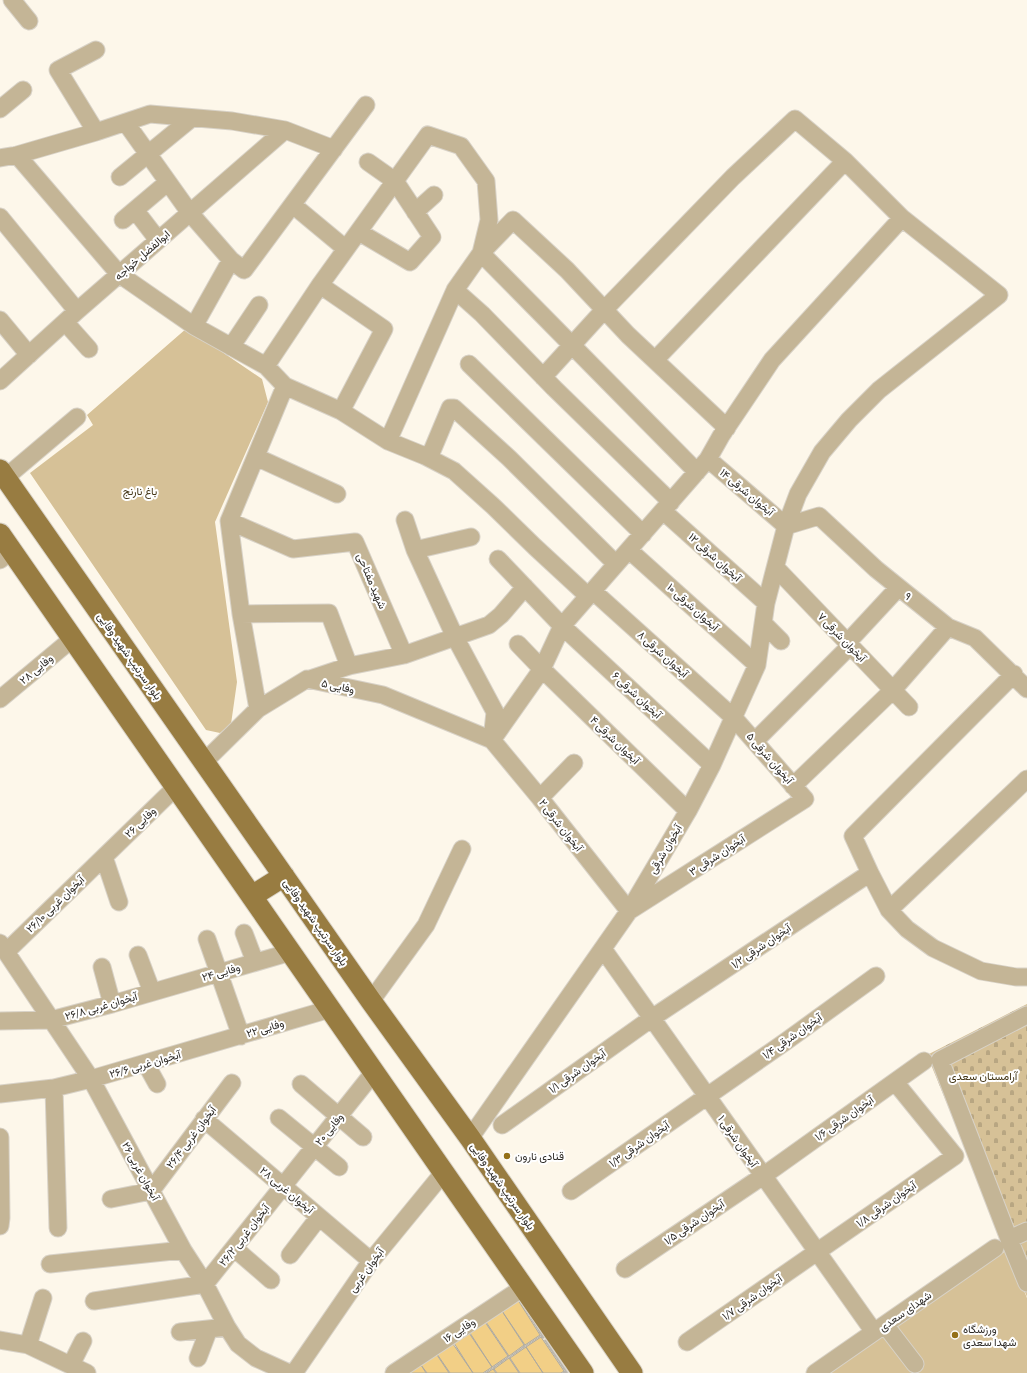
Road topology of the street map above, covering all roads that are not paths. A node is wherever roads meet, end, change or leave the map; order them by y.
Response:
1 (12, 0) edge
2 (29, 21) dead end
3 (96, 50) dead end
4 (23, 90) dead end
5 (2, 104) edge
6 (366, 105) dead end
7 (192, 118) junction
8 (126, 123) junction
9 (285, 130) junction
10 (96, 132) junction
11 (334, 149) junction
12 (17, 155) junction
13 (148, 155) junction
14 (0, 158) edge
15 (845, 161) junction
16 (368, 162) dead end
17 (120, 178) dead end
18 (395, 181) junction
19 (168, 182) junction
20 (434, 196) dead end
21 (293, 205) junction
22 (415, 212) junction
23 (190, 213) junction
24 (0, 217) edge
25 (902, 218) junction
26 (359, 232) junction
27 (158, 240) junction
28 (346, 250) junction
29 (481, 253) junction
30 (231, 260) junction
31 (119, 274) junction
32 (320, 285) junction
33 (455, 290) junction
34 (258, 305) dead end
35 (604, 310) junction
36 (71, 317) junction
37 (0, 320) edge
38 (194, 326) junction
39 (572, 345) junction
40 (231, 347) junction
41 (89, 349) dead end
42 (29, 355) junction
43 (654, 360) junction
44 (469, 364) dead end
45 (266, 366) junction
46 (543, 377) junction
47 (0, 381) edge
48 (285, 386) junction
49 (341, 411) junction
50 (77, 417) dead end
51 (727, 428) junction
52 (388, 441) junction
53 (256, 457) junction
54 (429, 458) junction
55 (703, 465) junction
56 (3, 474) edge
57 (337, 494) dead end
58 (667, 506) junction
59 (405, 520) dead end
60 (228, 521) junction
61 (786, 526) junction
62 (643, 534) junction
63 (471, 537) dead end
64 (4, 548) edge
65 (415, 550) junction
66 (629, 550) junction
67 (498, 559) dead end
68 (616, 564) junction
69 (776, 568) junction
70 (525, 587) junction
71 (898, 588) junction
72 (590, 594) junction
73 (766, 603) junction
74 (241, 614) junction
75 (763, 623) junction
76 (562, 626) junction
77 (948, 627) junction
78 (455, 637) junction
79 (72, 638) junction
80 (781, 641) dead end
81 (518, 644) dead end
82 (849, 644) junction
83 (404, 655) junction
84 (757, 665) junction
85 (349, 666) junction
86 (542, 669) junction
87 (1014, 674) junction
88 (308, 679) junction
89 (1027, 689) edge
90 (893, 690) junction
91 (0, 699) edge
92 (909, 707) dead end
93 (258, 709) junction
94 (734, 718) junction
95 (492, 740) junction
96 (755, 741) junction
97 (204, 762) junction
98 (574, 763) dead end
99 (712, 764) junction
100 (1027, 779) edge
101 (793, 786) junction
102 (176, 787) junction
103 (540, 798) junction
104 (805, 799) joint
105 (688, 811) junction
106 (462, 849) dead end
107 (104, 857) junction
108 (870, 873) junction
109 (284, 876) junction
110 (252, 896) junction
111 (119, 902) dead end
112 (889, 910) junction
113 (629, 911) junction
114 (244, 933) dead end
115 (207, 939) dead end
116 (2, 949) edge
117 (603, 949) junction
118 (291, 952) junction
119 (138, 954) dead end
120 (255, 962) junction
121 (102, 967) dead end
122 (218, 972) junction
123 (876, 976) dead end
124 (1027, 977) edge
125 (152, 992) junction
126 (371, 1001) junction
127 (112, 1004) junction
128 (330, 1009) junction
129 (1027, 1015) edge
130 (652, 1018) junction
131 (51, 1020) junction
132 (0, 1021) edge
133 (241, 1036) junction
134 (199, 1048) joint
135 (924, 1061) dead end
136 (146, 1064) junction
137 (374, 1072) junction
138 (91, 1079) junction
139 (232, 1082) dead end
140 (895, 1082) junction
141 (157, 1084) dead end
142 (301, 1084) dead end
143 (54, 1088) junction
144 (0, 1094) edge
145 (707, 1096) junction
146 (338, 1117) junction
147 (279, 1118) dead end
148 (204, 1119) junction
149 (502, 1124) dead end
150 (0, 1137) edge
151 (363, 1137) dead end
152 (470, 1138) junction
153 (314, 1147) junction
154 (339, 1166) dead end
155 (444, 1172) junction
156 (763, 1176) junction
157 (283, 1186) junction
158 (150, 1191) junction
159 (571, 1191) dead end
160 (111, 1199) dead end
161 (319, 1217) junction
162 (0, 1226) edge
163 (58, 1228) dead end
164 (1027, 1231) edge
165 (1002, 1243) junction
166 (234, 1248) junction
167 (183, 1250) junction
168 (817, 1252) junction
169 (290, 1255) dead end
170 (371, 1261) junction
171 (50, 1264) dead end
172 (625, 1269) dead end
173 (270, 1280) dead end
174 (1027, 1283) edge
175 (205, 1284) junction
176 (524, 1288) junction
177 (43, 1298) dead end
178 (94, 1301) dead end
179 (227, 1327) junction
180 (879, 1328) junction
181 (209, 1329) junction
182 (180, 1332) dead end
183 (0, 1340) edge
184 (82, 1341) dead end
185 (687, 1342) dead end
186 (28, 1345) junction
187 (198, 1358) dead end
188 (915, 1364) dead end
189 (71, 1365) junction
190 (578, 1371) edge
191 (87, 1373) edge
192 (289, 1373) edge
193 (294, 1373) edge
194 (394, 1373) edge
195 (632, 1373) edge
196 (815, 1373) edge

1 - 2 street
3 - 10 street
4 - 5 street
6 - 11 street
7 - 8 street
7 - 9 street
7 - 13 street
8 - 10 street
8 - 13 street
9 - 11 street
9 - 23 street, ابوالفضل خواجه
10 - 12 street
11 - 21 street
12 - 14 street
12 - 31 street
13 - 17 street
13 - 19 street
15 - 25 street
15 - 35 street
15 - 43 street
16 - 18 street
18 - 22 street
18 - 26 street
18 - 29 street
19 - 23 street
19 - 27 street
20 - 22 street
21 - 28 street
21 - 30 street
22 - 26 street
23 - 27 street, ابوالفضل خواجه
23 - 30 street
24 - 36 street
25 - 51 street
25 - 61 street, آبخوان شرقی
26 - 28 street
27 - 31 street, ابوالفضل خواجه
28 - 32 street
29 - 33 street
29 - 35 street
29 - 39 street, آبخوان شرقی ۱۴
30 - 38 street
31 - 36 street, ابوالفضل خواجه
31 - 38 street
32 - 45 street
32 - 49 street
33 - 46 street, آبخوان شرقی ۱۲
33 - 52 street
34 - 40 street
35 - 39 street
35 - 43 street
36 - 41 street
36 - 42 street, ابوالفضل خواجه
37 - 42 street
38 - 40 street
39 - 46 street
39 - 55 street, آبخوان شرقی ۱۴
40 - 45 street
42 - 47 street, ابوالفضل خواجه
43 - 51 street
44 - 62 street
45 - 48 street
46 - 58 street, آبخوان شرقی ۱۲
48 - 49 street, آبخوان شرقی ۸
48 - 53 street
49 - 52 street, آبخوان شرقی ۸
50 - 56 street
51 - 55 street
52 - 54 street, آبخوان شرقی ۸
53 - 57 street
53 - 60 street
54 - 68 street
54 - 72 street, آبخوان شرقی ۸
55 - 58 street
55 - 61 street, آبخوان شرقی ۱۴
56 - 97 main road, بلوار سرتیپ شهید وفایی
58 - 62 street
58 - 73 street, آبخوان شرقی ۱۲
59 - 65 street
60 - 74 street
60 - 83 street, شهید مفتاحی
61 - 69 street, آبخوان شرقی
61 - 71 street, ۹
62 - 66 street
63 - 65 street
64 - 79 main road
65 - 78 street
66 - 68 street
66 - 84 street, آبخوان شرقی ۱۰
67 - 70 street, آبخوان شرقی ۶
68 - 72 street
69 - 73 street, آبخوان شرقی
69 - 82 street, آبخوان شرقی ۷
70 - 76 street, آبخوان شرقی ۶
70 - 78 street
71 - 77 street, ۹
71 - 82 street
72 - 76 street
72 - 94 street, آبخوان شرقی ۸
73 - 75 street, آبخوان شرقی
74 - 85 street
74 - 93 street
75 - 80 street
75 - 84 street, آبخوان شرقی
76 - 86 street
76 - 99 street, آبخوان شرقی ۶
77 - 87 street, ۹
77 - 90 street
78 - 83 street
78 - 95 street
79 - 91 street, وفایی ۲۸
79 - 102 main road
81 - 86 street, آبخوان شرقی ۴
82 - 90 street, آبخوان شرقی ۷
82 - 96 street
83 - 85 street
84 - 94 street, آبخوان شرقی
85 - 88 street
86 - 95 street
86 - 105 street, آبخوان شرقی ۴
87 - 89 street, ۹
87 - 108 street
88 - 93 street, وفایی ۵
88 - 95 street, وفایی ۵
90 - 92 street, آبخوان شرقی ۷
90 - 101 street
93 - 97 street, وفایی ۵
94 - 96 street, آبخوان شرقی ۵
94 - 99 street, آبخوان شرقی
95 - 103 street, آبخوان شرقی ۲
96 - 101 street, آبخوان شرقی ۵
97 - 109 main road, بلوار سرتیپ شهید وفایی
98 - 103 street
99 - 105 street, آبخوان شرقی
100 - 112 street
101 - 104 street, آبخوان شرقی ۵
102 - 107 street, وفایی ۲۶
102 - 110 main road
103 - 113 street, آبخوان شرقی ۲
104 - 113 street, آبخوان شرقی ۳
105 - 113 street, آبخوان شرقی
106 - 126 street
107 - 111 street
107 - 116 street, آبخوان غربی ۲۶/۱۰
108 - 112 street
108 - 130 street, آبخوان شرقی ۱/۲
109 - 110 main road
109 - 126 main road, بلوار سرتیپ شهید وفایی
110 - 118 main road
112 - 124 street
113 - 117 street, آبخوان شرقی
114 - 120 street
115 - 122 street
116 - 131 street, آبخوان غربی ۲۶
117 - 130 street, آبخوان شرقی ۱
117 - 152 street, آبخوان شرقی
118 - 120 street, وفایی ۲۴
118 - 128 main road
119 - 125 street
120 - 122 street, وفایی ۲۴
121 - 127 street
122 - 125 street, وفایی ۲۴
122 - 133 street
123 - 145 street, آبخوان شرقی ۱/۴
125 - 127 street, آبخوان غربی ۲۶/۸
126 - 152 main road, بلوار سرتیپ شهید وفایی
127 - 131 street, آبخوان غربی ۲۶/۸
128 - 133 street, وفایی ۲۲
128 - 137 main road
129 - 165 street
130 - 145 street, آبخوان شرقی ۱
130 - 149 street, آبخوان شرقی ۱/۱
131 - 132 street, آبخوان غربی ۲۶/۸
131 - 138 street, آبخوان غربی ۲۶
133 - 134 street, وفایی ۲۲
134 - 136 street, آبخوان غربی ۲۶/۶
135 - 140 street, آبخوان شرقی ۱/۶
136 - 138 street, آبخوان غربی ۲۶/۶
136 - 141 street
137 - 146 street, وفایی ۲۰
137 - 155 main road
138 - 143 street, آبخوان غربی ۲۶/۶
138 - 158 street, آبخوان غربی ۲۶
139 - 148 street, آبخوان غربی ۲۶/۴
140 - 156 street, آبخوان شرقی ۱/۶
140 - 168 street, آبخوان شرقی ۱/۸
142 - 146 street
143 - 144 street, آبخوان غربی ۲۶/۶
143 - 163 street
145 - 156 street, آبخوان شرقی ۱
145 - 159 street, آبخوان شرقی ۱/۳
146 - 151 street
146 - 153 street, وفایی ۲۰
147 - 153 street
148 - 157 street, آبخوان غربی ۲۸
148 - 158 street, آبخوان غربی ۲۶/۴
150 - 162 street
152 - 195 main road, بلوار سرتیپ شهید وفایی
153 - 154 street
153 - 157 street, وفایی ۲۰
155 - 170 street, آبخوان غربی
155 - 176 main road
156 - 168 street, آبخوان شرقی ۱
156 - 172 street, آبخوان شرقی ۱/۵
157 - 161 street, آبخوان غربی ۲۸
157 - 166 street, آبخوان غربی ۲۶/۲
158 - 160 street
158 - 167 street, آبخوان غربی ۲۶
161 - 169 street
161 - 170 street, آبخوان غربی ۲۸
164 - 165 street, شهدای سعدی
165 - 174 street
165 - 180 street, شهدای سعدی
166 - 173 street
166 - 175 street, آبخوان غربی ۲۶/۲
167 - 171 street
167 - 175 street, آبخوان غربی ۲۶
168 - 180 street, آبخوان شرقی ۱
168 - 185 street, آبخوان شرقی ۱/۷
170 - 193 street, آبخوان غربی
175 - 178 street
175 - 179 street, آبخوان غربی ۲۶
176 - 190 main road
176 - 194 street, وفایی ۱۶
177 - 186 street
179 - 181 street
179 - 192 street, آبخوان غربی ۲۶
180 - 188 street, آبخوان شرقی ۱
180 - 196 street, شهدای سعدی
181 - 182 street
181 - 187 street
183 - 186 street
184 - 189 street
186 - 189 street
189 - 191 street

